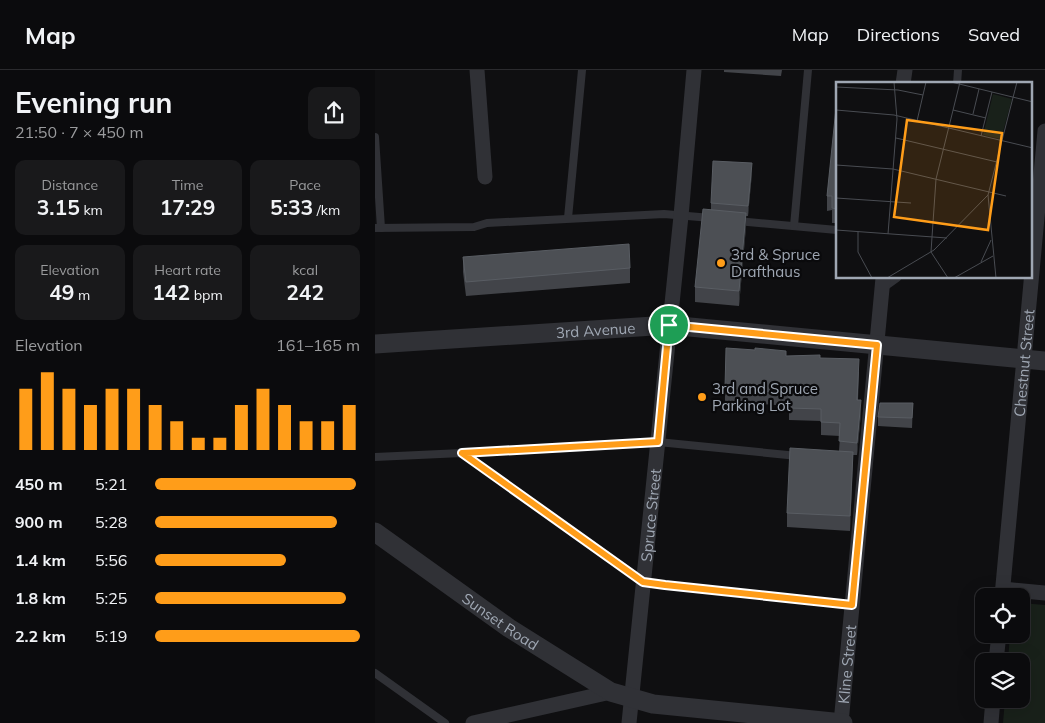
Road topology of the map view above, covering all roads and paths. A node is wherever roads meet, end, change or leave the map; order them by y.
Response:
1 (477, 70) edge
2 (582, 70) edge
3 (694, 70) edge
4 (808, 70) edge
5 (1045, 131) edge
6 (1045, 135) edge
7 (375, 137) edge
8 (485, 176) dead end
9 (681, 216) junction
10 (568, 218) junction
11 (718, 219) edge
12 (727, 220) edge
13 (794, 226) junction
14 (378, 228) edge
15 (836, 230) edge
16 (1033, 269) edge
17 (894, 279) edge
18 (1032, 279) edge
19 (882, 284) edge
20 (669, 325) junction
21 (375, 344) edge
22 (877, 345) junction
23 (1025, 358) junction
24 (1045, 361) edge
25 (658, 442) junction
26 (462, 453) junction
27 (375, 457) edge
28 (808, 457) edge
29 (375, 532) edge
30 (643, 582) junction
31 (1002, 588) edge
32 (1030, 594) edge
33 (1045, 594) edge
34 (852, 605) junction
35 (375, 673) edge
36 (611, 692) junction
37 (631, 699) junction
38 (992, 708) edge
39 (445, 723) edge
40 (473, 723) edge
41 (629, 723) edge
42 (842, 723) edge
43 (991, 723) edge

1 - 8 street
2 - 10 lane
3 - 9 street, Spruce Street
4 - 13 lane
5 - 6 street, Chestnut Street
6 - 16 street, Chestnut Street
7 - 14 lane
9 - 10 lane
9 - 11 lane
9 - 20 street, Spruce Street
10 - 14 lane
12 - 13 lane
13 - 15 lane
17 - 19 lane
18 - 23 street, Chestnut Street
19 - 22 street, Kline Street
20 - 21 street, 3rd Avenue
20 - 22 street, 3rd Avenue
20 - 25 street, Spruce Street
22 - 23 street, 3rd Avenue
22 - 34 street, Kline Street
23 - 24 street, 3rd Avenue
23 - 31 street, Chestnut Street
25 - 26 lane
25 - 28 lane
25 - 30 street, Spruce Street
26 - 27 lane
26 - 30 lane
29 - 36 street, Sunset Road
30 - 34 lane
30 - 37 street, Spruce Street
32 - 33 street
34 - 42 street, Kline Street
35 - 39 lane
36 - 37 street, Sunset Road
36 - 40 street
37 - 41 street, Spruce Street
37 - 42 street, Sunset Road
38 - 43 street

